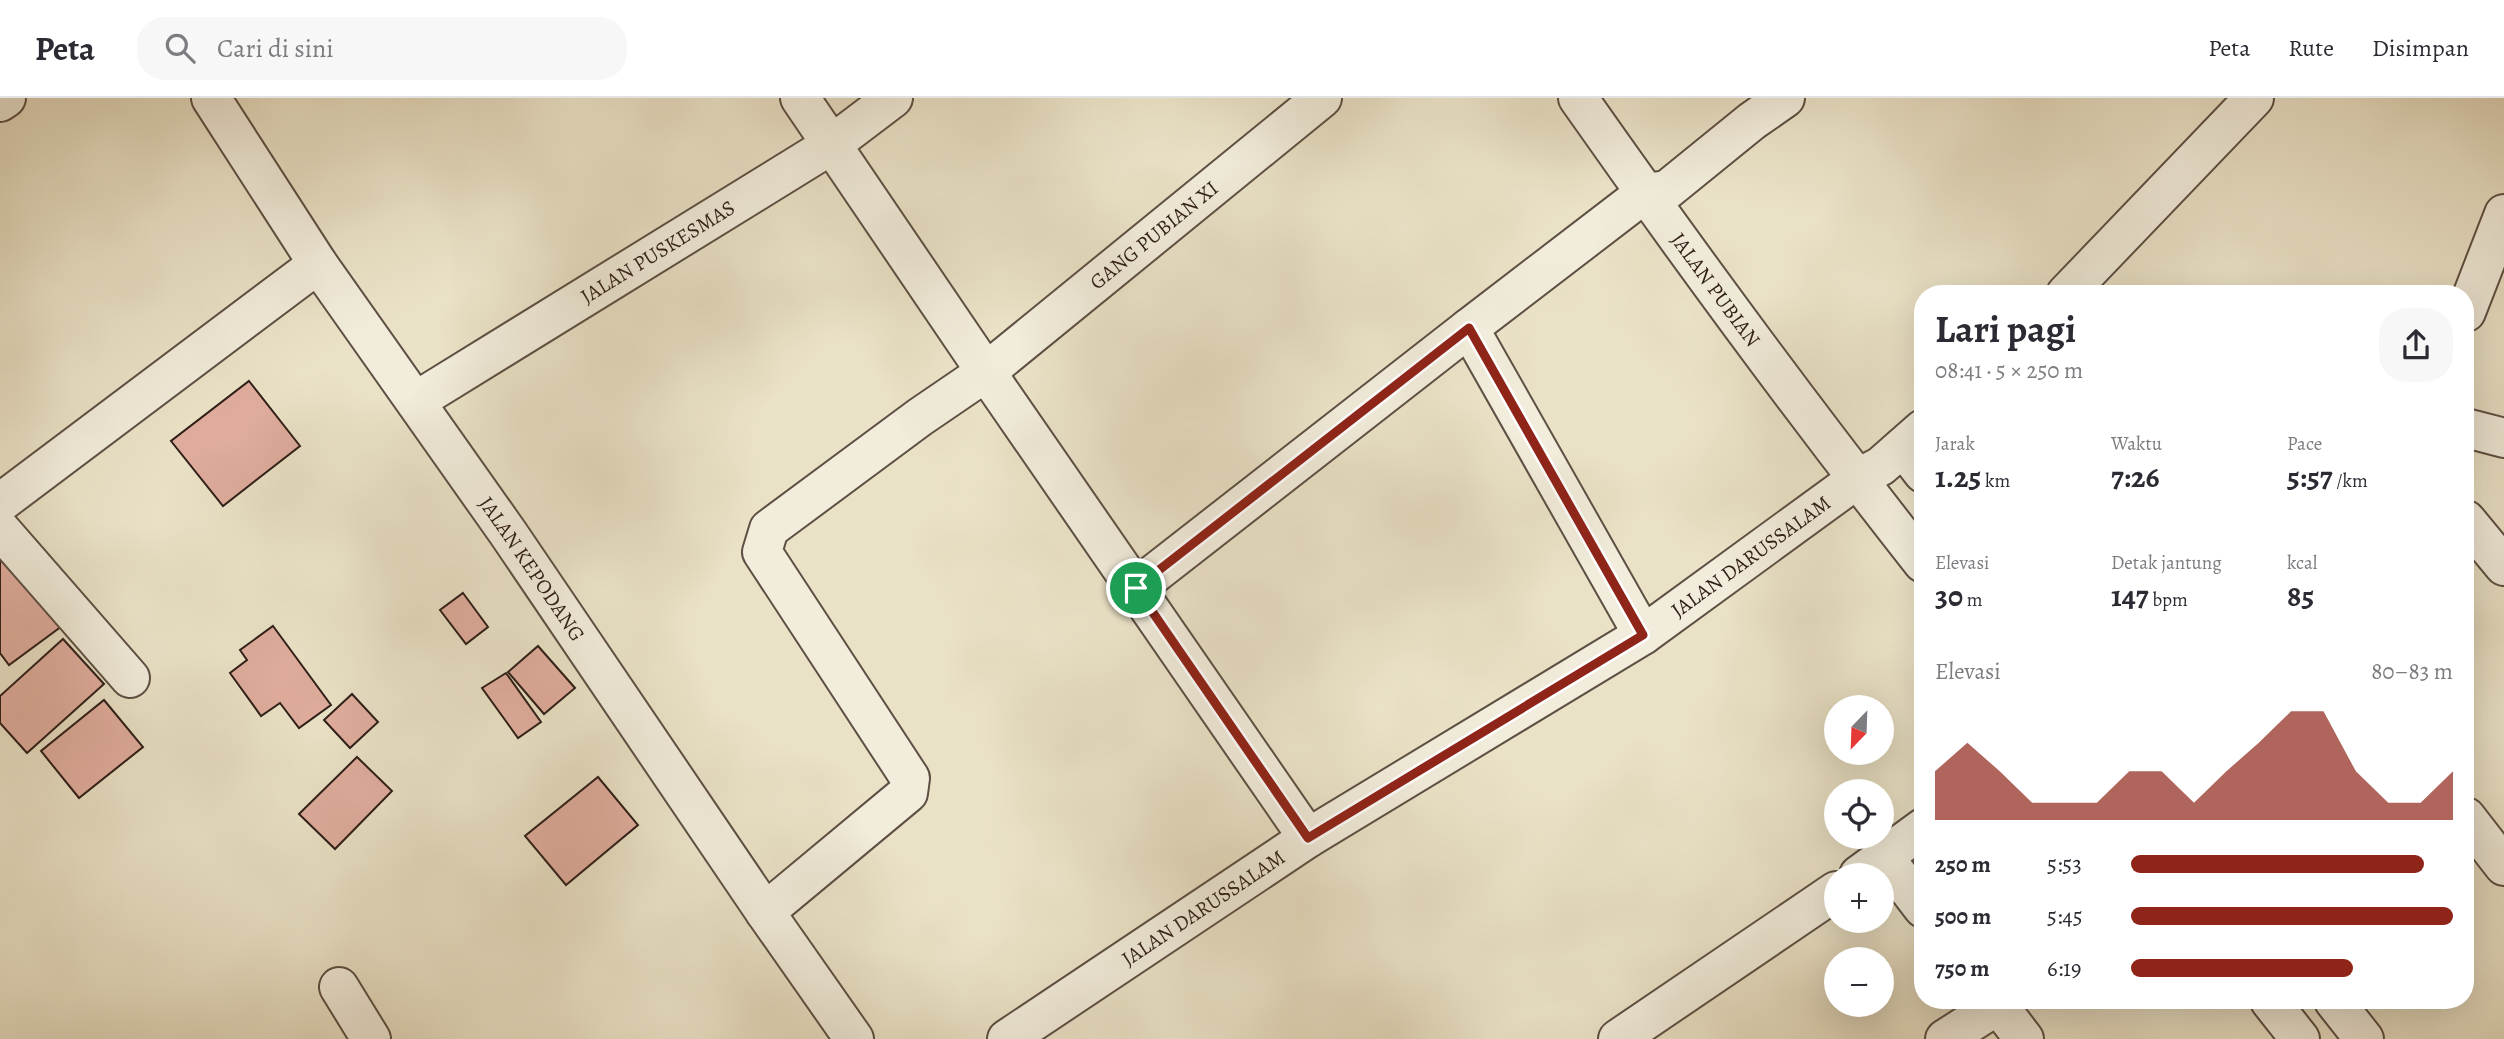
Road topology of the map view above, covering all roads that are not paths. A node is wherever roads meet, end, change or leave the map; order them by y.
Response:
1 (6, 98) edge
2 (211, 98) edge
3 (800, 98) edge
4 (893, 98) edge
5 (1322, 98) edge
6 (1578, 98) edge
7 (1785, 98) edge
8 (2254, 98) edge
9 (0, 102) edge
10 (831, 145) junction
11 (1645, 193) junction
12 (2504, 214) edge
13 (2497, 254) edge
14 (317, 264) junction
15 (2075, 285) edge
16 (2474, 297) edge
17 (1469, 328) junction
18 (986, 372) junction
19 (416, 401) junction
20 (2474, 430) edge
21 (2504, 438) edge
22 (1914, 451) edge
23 (1857, 479) junction
24 (0, 503) edge
25 (0, 529) edge
26 (2474, 530) edge
27 (1914, 552) edge
28 (2504, 566) edge
29 (1136, 588) junction
30 (1643, 635) junction
31 (130, 678) dead end
32 (2474, 827) edge
33 (1914, 835) edge
34 (1308, 838) junction
35 (1876, 863) edge
36 (2504, 866) edge
37 (1894, 884) edge
38 (1824, 899) edge
39 (1914, 901) edge
40 (765, 912) junction
41 (339, 987) dead end
42 (1988, 1009) edge
43 (2001, 1009) edge
44 (2276, 1009) edge
45 (2340, 1009) edge
46 (371, 1039) edge
47 (854, 1039) edge
48 (1007, 1039) edge
49 (1618, 1039) edge
50 (1945, 1039) edge
51 (2024, 1039) edge
52 (2300, 1039) edge
53 (2364, 1039) edge

1 - 9 street
2 - 14 street, JALAN KEPODANG
3 - 10 street
4 - 10 street, JALAN PUSKESMAS
5 - 18 street, GANG PUBIAN XI
6 - 11 street, JALAN PUBIAN
7 - 11 street
8 - 15 street
10 - 18 street
10 - 19 street, JALAN PUSKESMAS
11 - 17 street
11 - 23 street, JALAN PUBIAN
12 - 13 street
13 - 16 street
14 - 19 street, JALAN KEPODANG
14 - 24 street
17 - 29 street
17 - 30 street
18 - 29 street
18 - 40 street, GANG PUBIAN XI
19 - 40 street, JALAN KEPODANG
20 - 21 street
22 - 23 street, JALAN DARUSSALAM
23 - 27 street, JALAN PUBIAN
23 - 30 street, JALAN DARUSSALAM
25 - 31 street
26 - 28 street
29 - 34 street
30 - 34 street, JALAN DARUSSALAM
32 - 36 street
33 - 35 street
34 - 48 street, JALAN DARUSSALAM
37 - 39 street
38 - 49 street
40 - 47 street, JALAN KEPODANG
41 - 46 street
42 - 50 street
43 - 51 street
44 - 52 street
45 - 53 street

